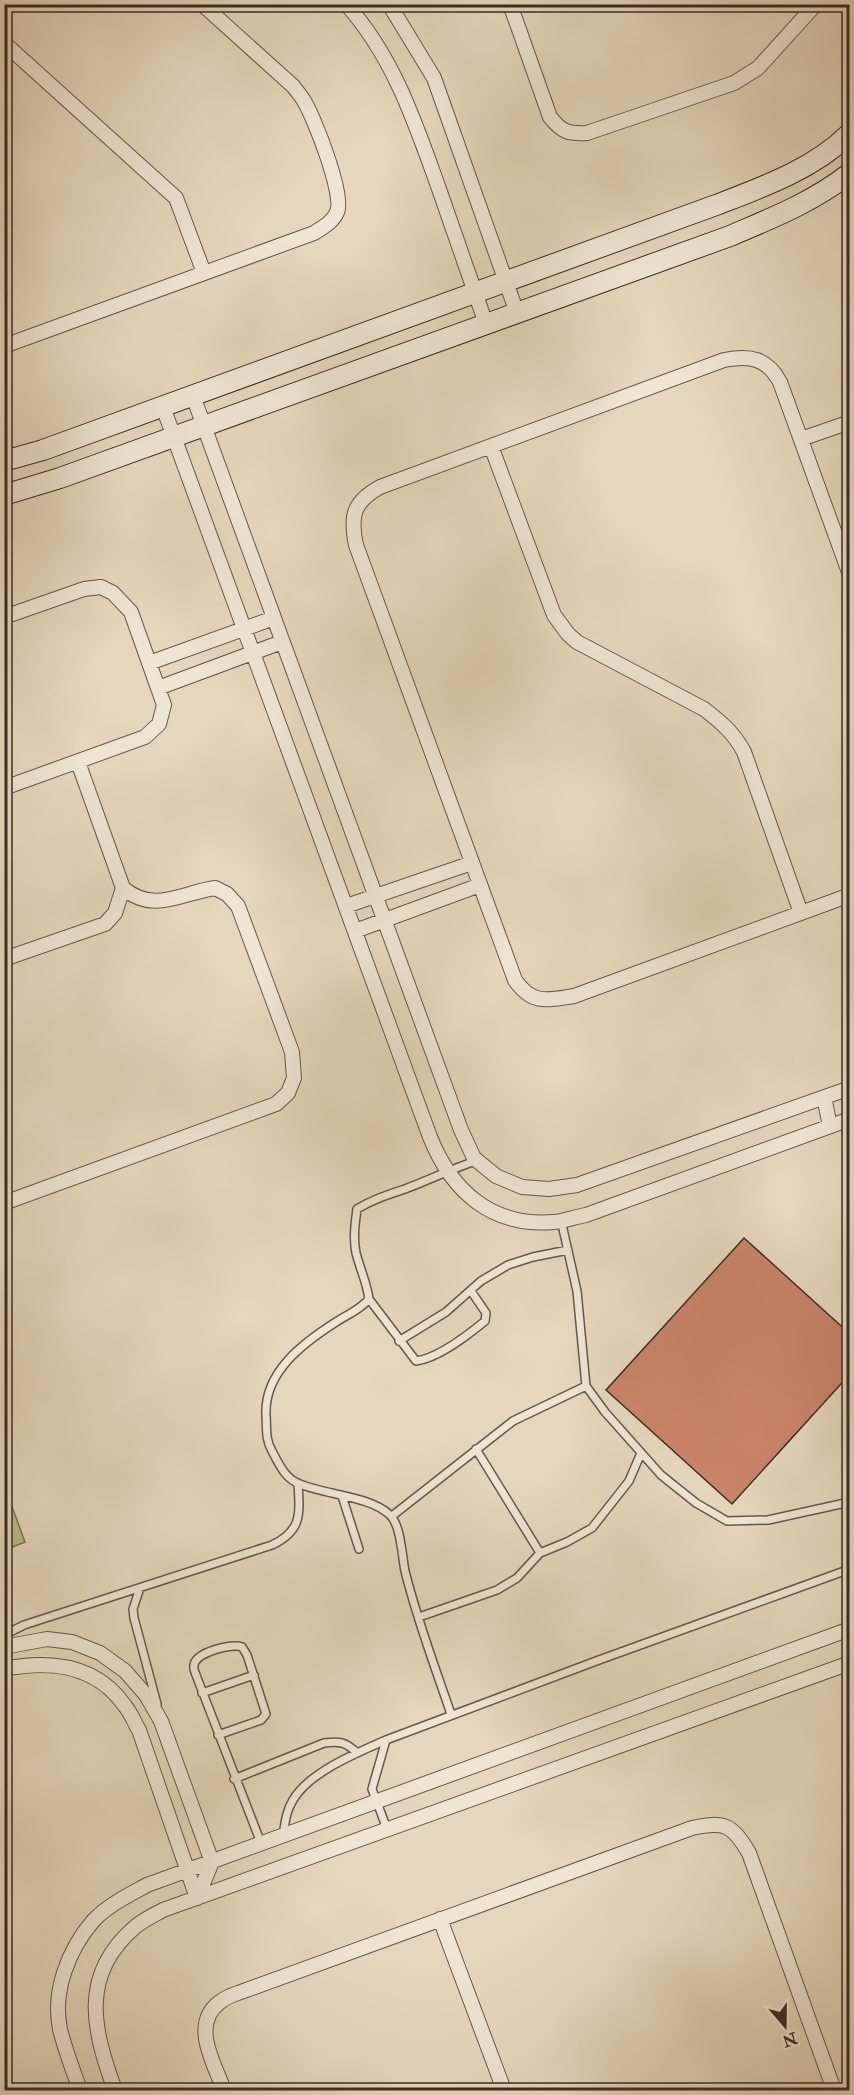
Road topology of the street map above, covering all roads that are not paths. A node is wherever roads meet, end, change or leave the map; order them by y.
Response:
1 (346, 4) edge
2 (389, 4) edge
3 (510, 4) edge
4 (816, 4) edge
5 (204, 5) edge
6 (4, 43) edge
7 (849, 133) edge
8 (849, 173) edge
9 (204, 273) junction
10 (506, 282) junction
11 (475, 293) junction
12 (517, 313) junction
13 (486, 324) junction
14 (4, 346) edge
15 (193, 396) junction
16 (163, 407) junction
17 (849, 422) edge
18 (204, 426) junction
19 (174, 437) junction
20 (801, 439) junction
21 (491, 447) junction
22 (4, 461) edge
23 (4, 495) edge
24 (849, 575) edge
25 (4, 617) edge
26 (274, 618) junction
27 (244, 629) junction
28 (282, 642) junction
29 (253, 653) junction
30 (149, 663) junction
31 (158, 688) junction
32 (78, 762) junction
33 (4, 788) edge
34 (472, 863) junction
35 (480, 885) junction
36 (123, 888) junction
37 (849, 895) edge
38 (375, 896) junction
39 (346, 906) junction
40 (801, 913) junction
41 (384, 921) junction
42 (355, 931) junction
43 (4, 959) edge
44 (849, 1088) edge
45 (824, 1097) junction
46 (849, 1119) edge
47 (830, 1126) junction
48 (477, 1160) junction
49 (446, 1170) junction
50 (4, 1203) edge
51 (561, 1220) junction
52 (568, 1250) junction
53 (471, 1291) junction
54 (369, 1299) junction
55 (399, 1341) junction
56 (586, 1386) junction
57 (476, 1449) junction
58 (641, 1453) junction
59 (298, 1484) junction
60 (342, 1496) junction
61 (849, 1502) edge
62 (392, 1516) junction
63 (359, 1549) dead end
64 (540, 1553) junction
65 (849, 1569) edge
66 (140, 1588) junction
67 (419, 1617) junction
68 (849, 1629) edge
69 (4, 1635) edge
70 (4, 1647) edge
71 (849, 1663) edge
72 (4, 1669) edge
73 (254, 1675) junction
74 (202, 1693) junction
75 (451, 1714) junction
76 (161, 1721) junction
77 (218, 1734) junction
78 (386, 1740) junction
79 (357, 1753) junction
80 (234, 1779) junction
81 (376, 1801) junction
82 (387, 1829) junction
83 (283, 1836) junction
84 (261, 1844) junction
85 (212, 1862) junction
86 (188, 1871) junction
87 (197, 1898) junction
88 (441, 1919) junction
89 (80, 2091) edge
90 (115, 2091) edge
91 (224, 2091) edge
92 (504, 2091) edge
93 (834, 2091) edge

1 - 11 street
2 - 10 street
3 - 4 street
5 - 9 street
6 - 9 street
7 - 10 street
8 - 12 street
9 - 14 street
10 - 11 street
10 - 12 street
11 - 13 street
11 - 15 street
12 - 13 street
13 - 18 street
15 - 16 street
15 - 18 street
16 - 19 street
16 - 22 street
17 - 20 street
18 - 19 street
18 - 26 street
19 - 23 street
19 - 27 street
20 - 21 street
20 - 24 street
21 - 34 street
21 - 40 street
25 - 30 street
26 - 27 street
26 - 28 street
27 - 29 street
27 - 30 street
28 - 29 street
28 - 38 street
29 - 31 street
29 - 39 street
30 - 31 street
31 - 32 street
32 - 33 street
32 - 36 street
34 - 35 street
34 - 38 street
35 - 40 street
35 - 41 street
36 - 43 street
36 - 50 street
37 - 40 street
38 - 39 street
38 - 41 street
39 - 42 street
41 - 42 street
41 - 48 street
42 - 49 street
44 - 45 street
45 - 47 street
45 - 48 street
46 - 47 street
47 - 51 street
48 - 49 lane
49 - 51 street
49 - 54 lane
51 - 52 lane
52 - 53 lane
52 - 56 lane
53 - 55 lane
53 - 55 lane
54 - 55 lane
54 - 59 lane
56 - 57 lane
56 - 58 lane
57 - 62 lane
57 - 64 lane
58 - 61 lane
58 - 64 lane
59 - 60 lane
59 - 66 lane
60 - 62 lane
60 - 63 lane
62 - 67 lane
64 - 67 lane
65 - 75 lane
66 - 69 lane
66 - 76 lane
67 - 75 lane
68 - 81 street
70 - 76 street
71 - 82 street
72 - 86 street
73 - 74 lane
73 - 74 lane
73 - 77 lane
74 - 77 lane
75 - 78 lane
76 - 85 street
77 - 80 lane
78 - 79 lane
78 - 81 lane
79 - 80 lane
79 - 83 lane
80 - 84 lane
81 - 82 lane
81 - 83 street
82 - 87 street
83 - 84 street
84 - 85 street
85 - 86 street
85 - 87 street
86 - 87 street
86 - 89 street
87 - 90 street
88 - 91 street
88 - 92 street
88 - 93 street

